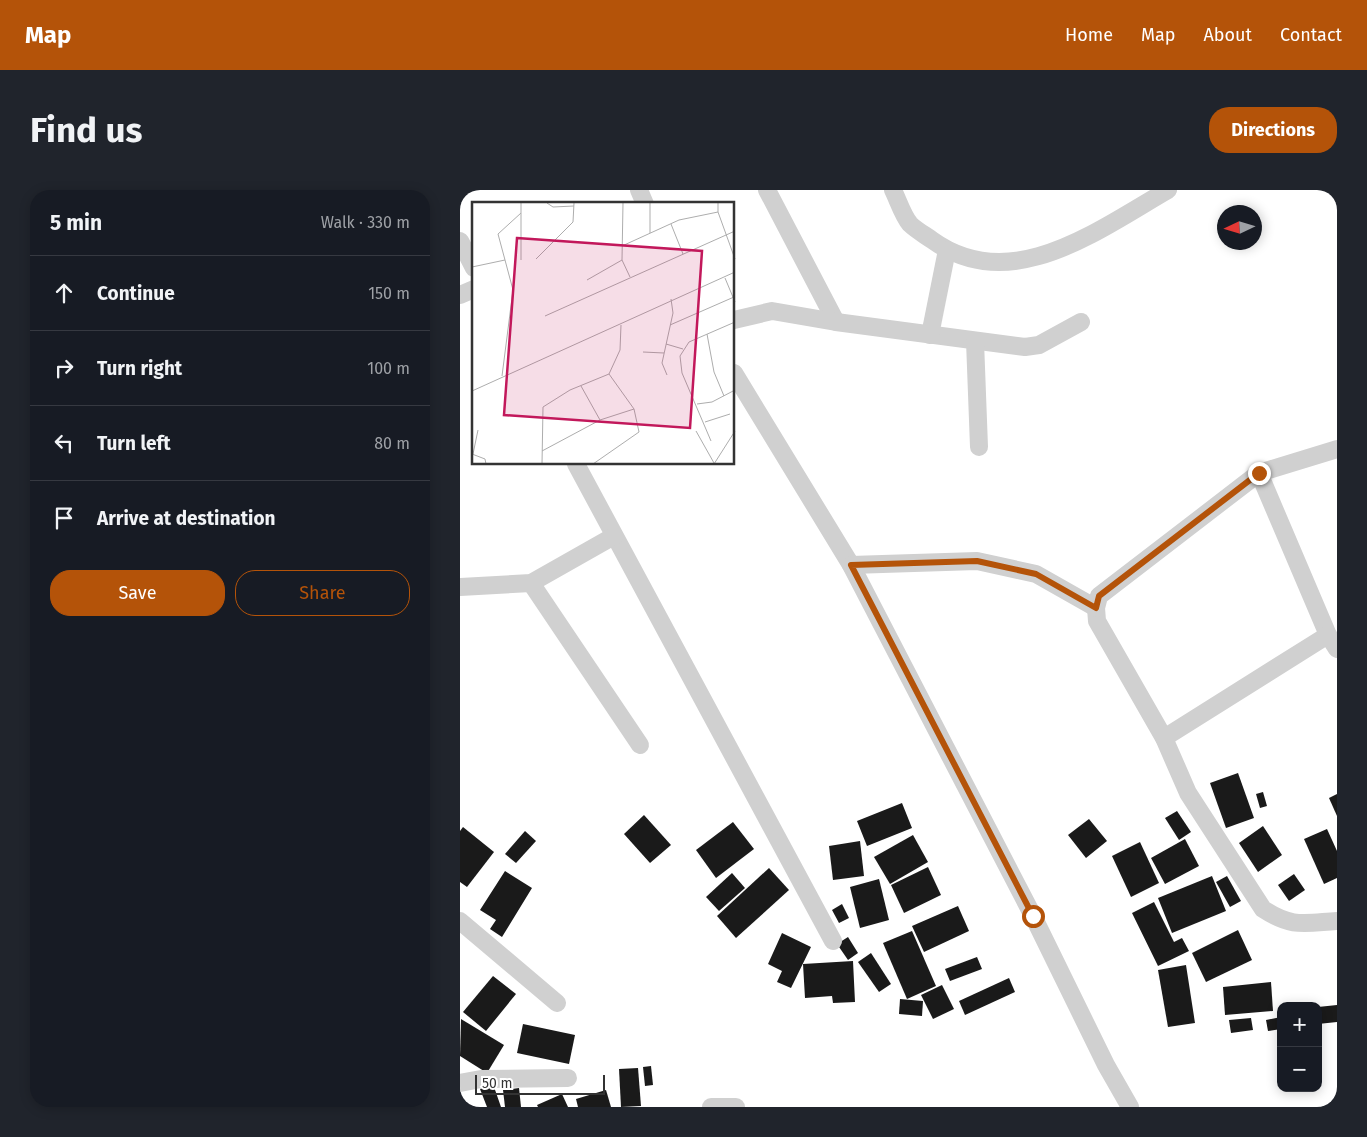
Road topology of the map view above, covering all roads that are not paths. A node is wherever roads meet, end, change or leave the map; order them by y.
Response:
1 (639, 190) edge
2 (767, 190) edge
3 (893, 190) edge
4 (1168, 190) edge
5 (644, 202) edge
6 (460, 241) edge
7 (947, 250) junction
8 (472, 264) edge
9 (472, 290) edge
10 (460, 295) edge
11 (735, 320) edge
12 (836, 322) junction
13 (1081, 322) dead end
14 (930, 335) junction
15 (975, 341) junction
16 (735, 375) edge
17 (979, 447) dead end
18 (1337, 449) edge
19 (577, 465) edge
20 (1259, 473) junction
21 (614, 536) junction
22 (851, 565) junction
23 (530, 583) junction
24 (462, 584) edge
25 (1096, 608) junction
26 (1332, 642) edge
27 (1164, 738) junction
28 (640, 745) dead end
29 (460, 921) edge
30 (1337, 921) edge
31 (833, 941) dead end
32 (557, 1003) dead end
33 (568, 1078) dead end
34 (460, 1083) edge
35 (710, 1107) edge
36 (736, 1107) edge
37 (1130, 1107) edge

1 - 5 street
2 - 12 street
3 - 7 street
4 - 7 street
6 - 8 street
7 - 14 street
9 - 10 street
11 - 12 street
12 - 14 street
13 - 15 street
14 - 15 street
15 - 17 street
16 - 22 street
18 - 20 street
19 - 21 street
20 - 25 street
20 - 26 street
21 - 23 street
21 - 31 street
22 - 25 street
22 - 37 street
23 - 24 street
23 - 28 street
25 - 27 street
26 - 27 street
27 - 30 street
29 - 32 street
33 - 34 street
35 - 36 street

